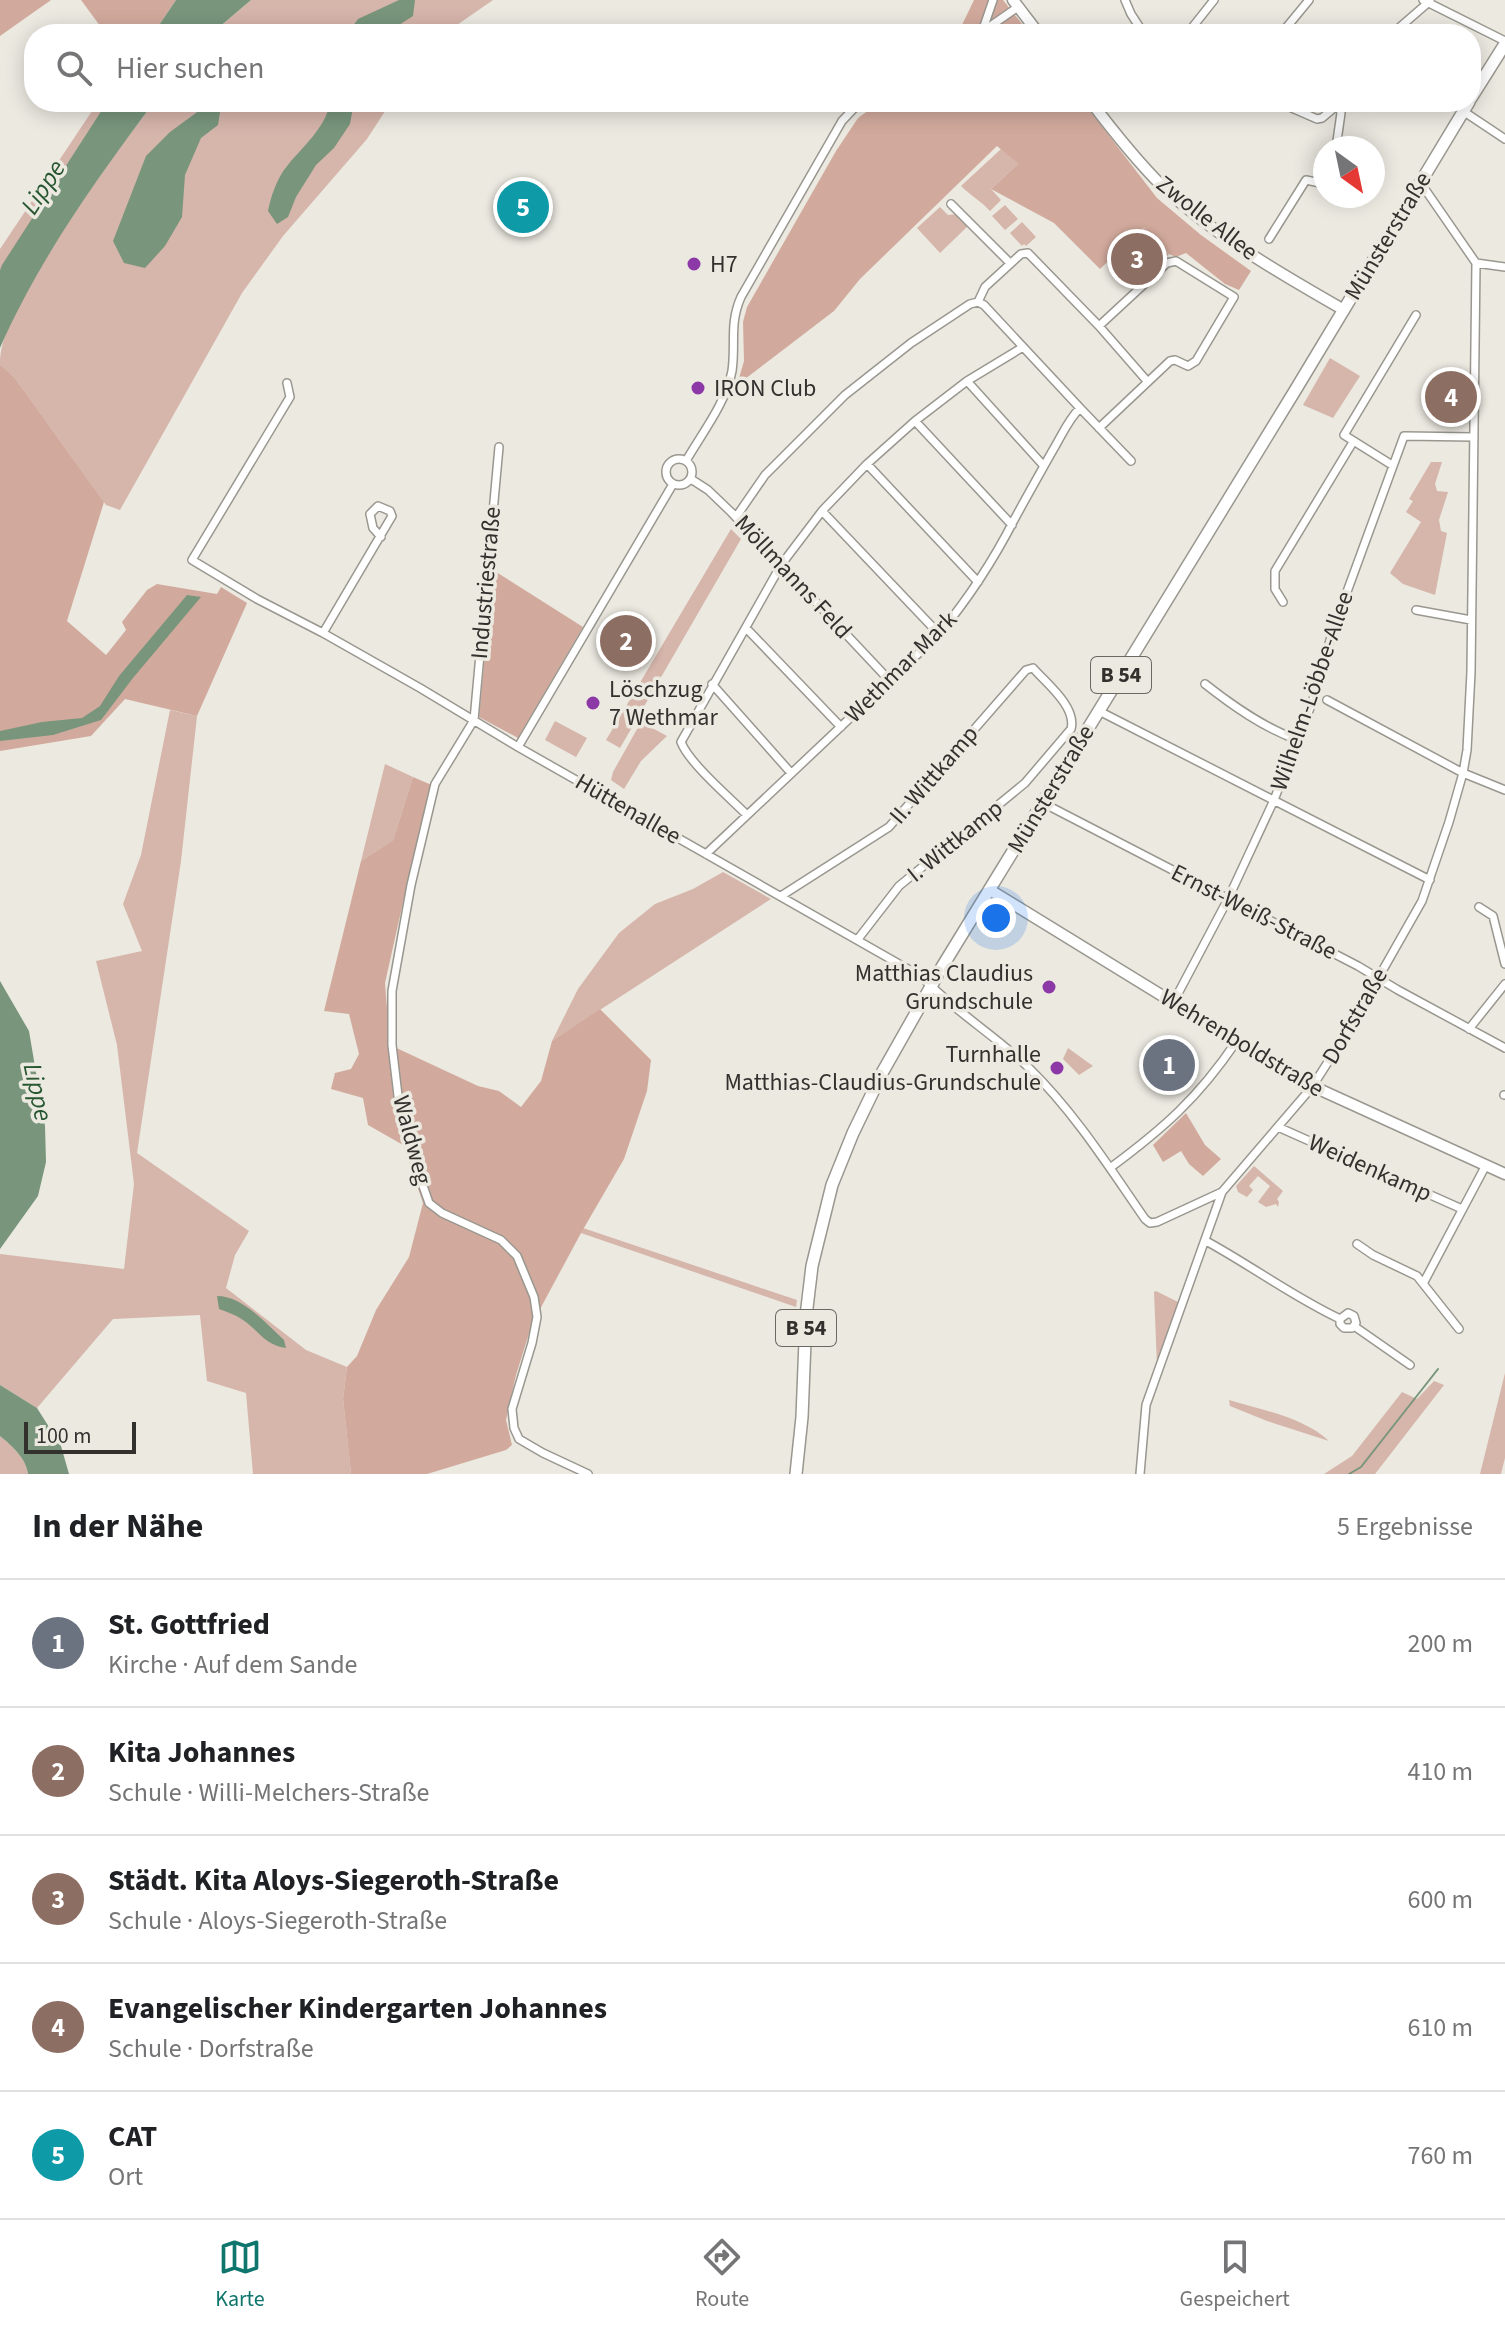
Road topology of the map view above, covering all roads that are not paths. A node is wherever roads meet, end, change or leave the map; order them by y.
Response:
1 (993, 0) edge
2 (1125, 0) edge
3 (1214, 0) edge
4 (1309, 0) edge
5 (1428, 1) edge
6 (1015, 4) edge
7 (984, 24) edge
8 (992, 24) edge
9 (1031, 24) edge
10 (1138, 24) edge
11 (1195, 24) edge
12 (1289, 24) edge
13 (1404, 24) edge
14 (1471, 24) edge
15 (1481, 29) edge
16 (1505, 42) edge
17 (1481, 73) edge
18 (851, 112) edge
19 (1099, 112) edge
20 (1301, 112) edge
21 (1329, 112) edge
22 (1341, 112) edge
23 (1463, 112) edge
24 (1476, 112) edge
25 (1338, 136) edge
26 (1505, 139) edge
27 (1313, 181) edge
28 (1420, 182) junction
29 (951, 204) dead end
30 (1269, 239) dead end
31 (1010, 263) junction
32 (1476, 263) junction
33 (1505, 267) edge
34 (978, 302) junction
35 (1344, 310) junction
36 (1416, 315) dead end
37 (1099, 326) junction
38 (1023, 347) junction
39 (967, 381) junction
40 (1147, 381) junction
41 (287, 383) dead end
42 (1080, 408) junction
43 (915, 421) junction
44 (1099, 428) junction
45 (1474, 437) junction
46 (1353, 442) junction
47 (499, 447) dead end
48 (686, 461) junction
49 (1131, 461) dead end
50 (867, 464) junction
51 (1043, 465) junction
52 (1392, 465) junction
53 (691, 479) junction
54 (673, 484) junction
55 (822, 511) junction
56 (736, 517) junction
57 (1012, 525) junction
58 (381, 537) dead end
59 (781, 565) junction
60 (978, 582) junction
61 (1283, 602) dead end
62 (1416, 610) dead end
63 (1471, 620) junction
64 (746, 628) junction
65 (323, 633) junction
66 (939, 634) junction
67 (1034, 670) joint
68 (890, 681) junction
69 (712, 684) junction
70 (1205, 684) dead end
71 (1327, 700) dead end
72 (1099, 711) junction
73 (474, 720) junction
74 (841, 727) junction
75 (1298, 740) junction
76 (518, 747) junction
77 (791, 773) junction
78 (1463, 773) junction
79 (1505, 790) edge
80 (1274, 800) junction
81 (1043, 803) junction
82 (747, 815) junction
83 (706, 854) junction
84 (1430, 880) junction
85 (990, 890) junction
86 (781, 896) junction
87 (1228, 899) junction
88 (1479, 907) dead end
89 (858, 939) junction
90 (1505, 964) edge
91 (1377, 977) junction
92 (1505, 984) edge
93 (931, 986) junction
94 (1173, 1003) junction
95 (1469, 1029) junction
96 (1236, 1042) junction
97 (1505, 1048) edge
98 (1312, 1087) junction
99 (1278, 1127) junction
100 (1486, 1165) junction
101 (1110, 1168) junction
102 (1505, 1174) edge
103 (1222, 1192) junction
104 (1462, 1209) junction
105 (1206, 1241) junction
106 (1357, 1244) dead end
107 (1424, 1282) junction
108 (1459, 1329) dead end
109 (1410, 1365) dead end
110 (588, 1474) edge
111 (796, 1474) edge
112 (1140, 1474) edge

1 - 7 street
2 - 10 street
3 - 11 street
4 - 12 street
5 - 13 street
5 - 14 street
6 - 8 street
6 - 9 street
15 - 16 street
16 - 17 main road, Münsterstraße / B 54
18 - 48 street
19 - 35 street, Zwolle Allee
20 - 21 street
22 - 25 street
23 - 28 main road, Münsterstraße / B 54
24 - 26 street
27 - 30 street
28 - 32 street
28 - 35 main road, Münsterstraße / B 54
29 - 31 street
31 - 34 street
31 - 37 street
32 - 33 street
32 - 45 street, Dorfstraße
34 - 38 street
34 - 56 street
35 - 72 main road, Münsterstraße / B 54
36 - 46 street
37 - 40 street
37 - 40 street
38 - 39 street
38 - 42 street
39 - 43 street
39 - 51 street
40 - 44 street
41 - 65 street, Hüttenallee
42 - 44 street
42 - 51 street, Wethmar Mark
43 - 50 street
43 - 57 street
44 - 49 street
45 - 52 street, Wilhelm-Löbbe-Allee
45 - 63 street, Dorfstraße
46 - 52 street
46 - 61 street
47 - 73 street, Industriestraße
48 - 53 street
48 - 54 street
50 - 55 street
50 - 60 street
51 - 57 street, Wethmar Mark
52 - 75 street, Wilhelm-Löbbe-Allee
53 - 54 street
53 - 56 street, Möllmanns Feld
54 - 76 street
55 - 59 street
55 - 66 street
56 - 59 street, Möllmanns Feld
57 - 60 street, Wethmar Mark
58 - 65 street
59 - 64 street
59 - 68 street, Möllmanns Feld
60 - 66 street, Wethmar Mark
62 - 63 street
63 - 78 street, Dorfstraße
64 - 69 street
64 - 74 street
65 - 73 street, Hüttenallee
66 - 68 street, Wethmar Mark
67 - 86 street, II. Wittkamp
67 - 89 street, I. Wittkamp
68 - 74 street, Wethmar Mark
69 - 77 street
69 - 82 street
70 - 75 street
71 - 78 street
72 - 80 street
72 - 81 main road, Münsterstraße / B 54
73 - 76 street, Hüttenallee
73 - 110 street, Waldweg
74 - 77 street, Wethmar Mark
75 - 80 street, Wilhelm-Löbbe-Allee
76 - 83 street, Hüttenallee
77 - 82 street, Wethmar Mark
78 - 79 street
78 - 84 street, Dorfstraße
80 - 84 street
80 - 87 street, Wilhelm-Löbbe-Allee
81 - 85 main road, Münsterstraße / B 54
81 - 87 street, Ernst-Weiß-Straße
82 - 83 street, Wethmar Mark
83 - 86 street, Hüttenallee
84 - 91 street, Dorfstraße
85 - 93 main road, Münsterstraße / B 54
85 - 94 street, Wehrenboldstraße
86 - 89 street, Hüttenallee
87 - 91 street, Ernst-Weiß-Straße
87 - 94 street, Wilhelm-Löbbe-Allee
88 - 90 street
89 - 93 street, Hüttenallee
91 - 95 street, Ernst-Weiß-Straße
91 - 98 street, Dorfstraße
92 - 95 street
93 - 101 street, Hüttenallee
93 - 111 main road, Münsterstraße / B 54
94 - 96 street, Wehrenboldstraße
95 - 97 street, Ernst-Weiß-Straße
96 - 98 street, Wehrenboldstraße
96 - 101 street
98 - 99 street, Dorfstraße
98 - 100 street, Wehrenboldstraße
99 - 103 street, Dorfstraße
99 - 104 street, Weidenkamp
100 - 102 street, Wehrenboldstraße
100 - 104 street, Weidenkamp
101 - 103 street, Hüttenallee
103 - 105 street, Dorfstraße
104 - 107 street, Weidenkamp
105 - 109 street
105 - 112 street, Dorfstraße
106 - 107 street
107 - 108 street

